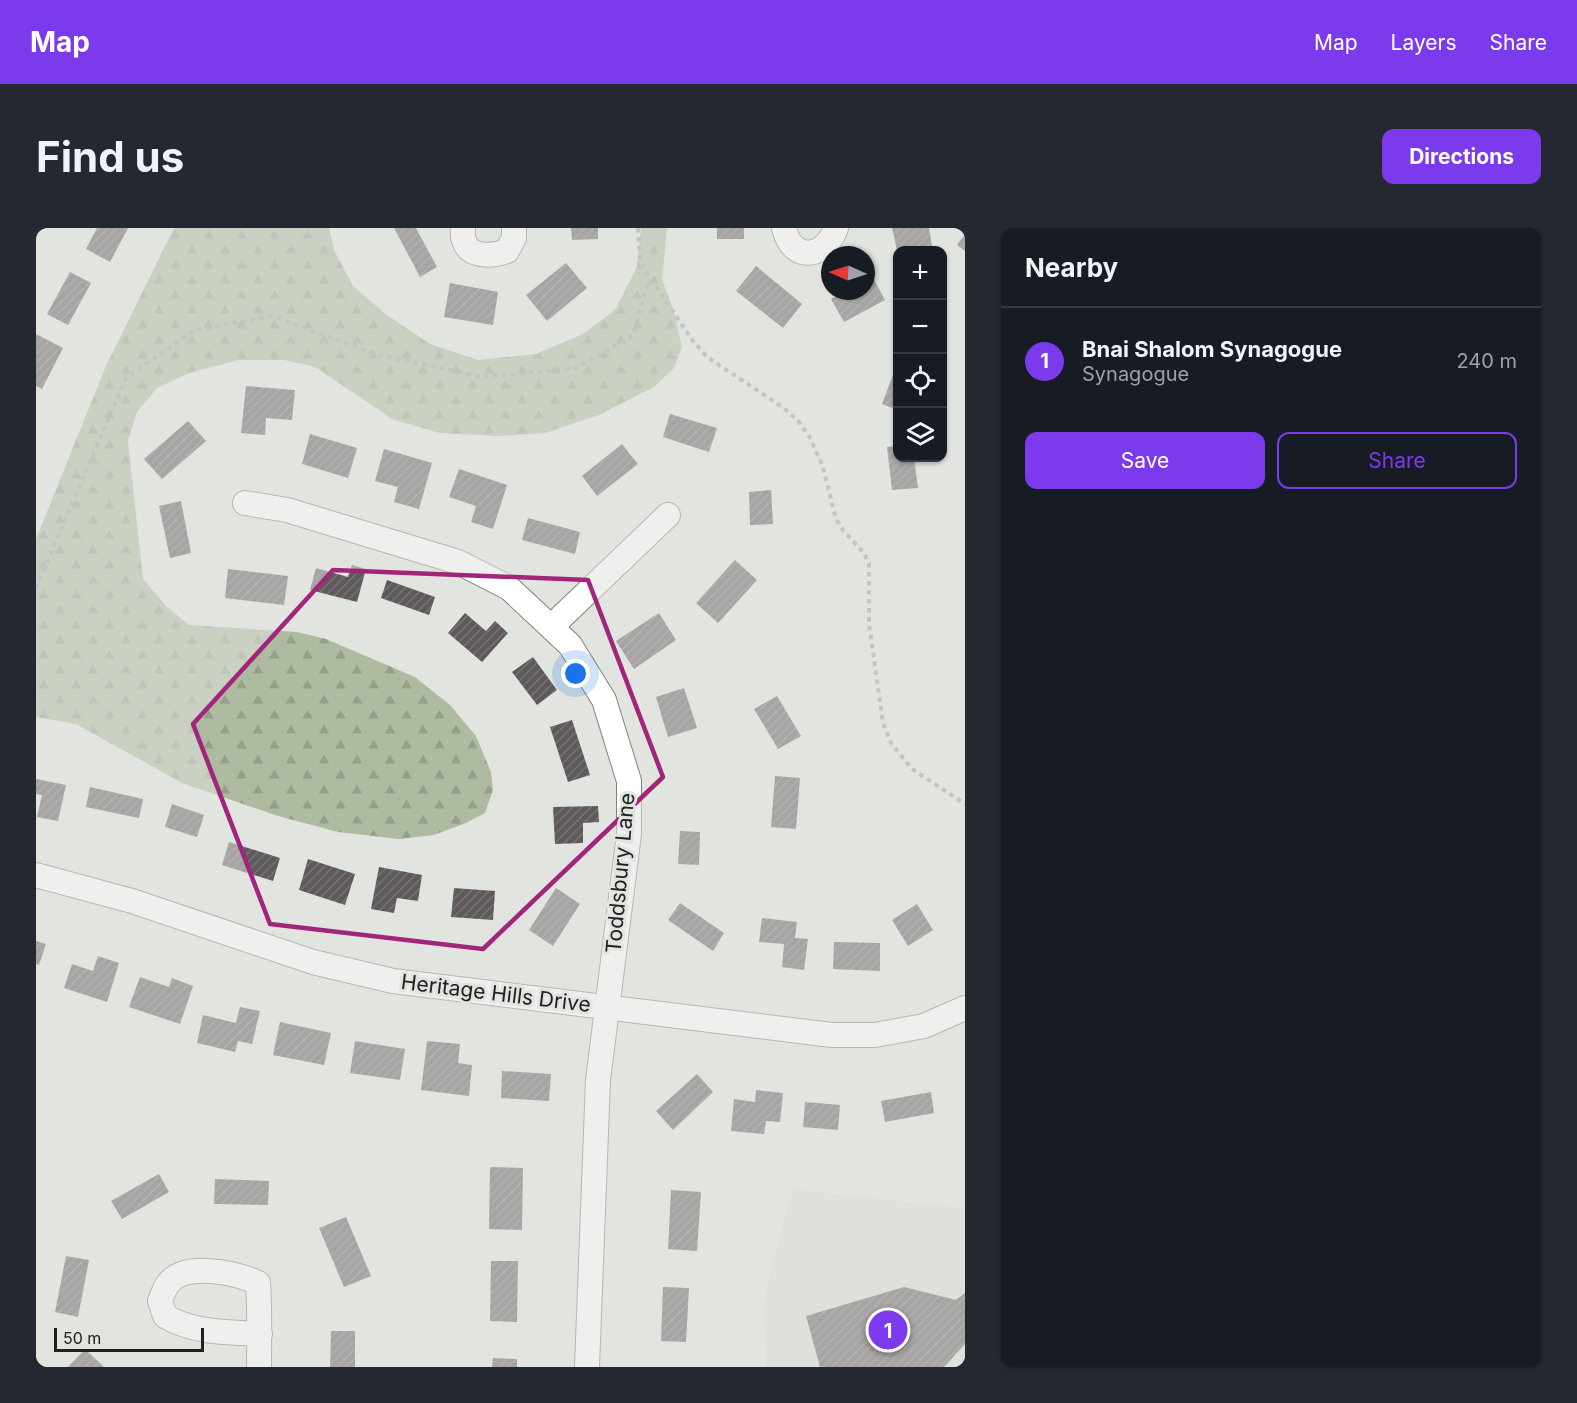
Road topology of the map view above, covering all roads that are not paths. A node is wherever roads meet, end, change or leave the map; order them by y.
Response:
1 (463, 228) edge
2 (514, 228) edge
3 (784, 228) edge
4 (836, 228) edge
5 (245, 503) dead end
6 (668, 515) dead end
7 (552, 626) junction
8 (36, 875) edge
9 (607, 1008) junction
10 (965, 1008) edge
11 (260, 1334) dead end
12 (259, 1367) edge
13 (587, 1367) edge

1 - 2 street
3 - 4 street
5 - 7 street, Toddsbury Lane
6 - 7 street
7 - 9 street, Toddsbury Lane
8 - 9 street, Heritage Hills Drive
9 - 10 street, Heritage Hills Drive
9 - 13 street, Toddsbury Lane
11 - 12 street

